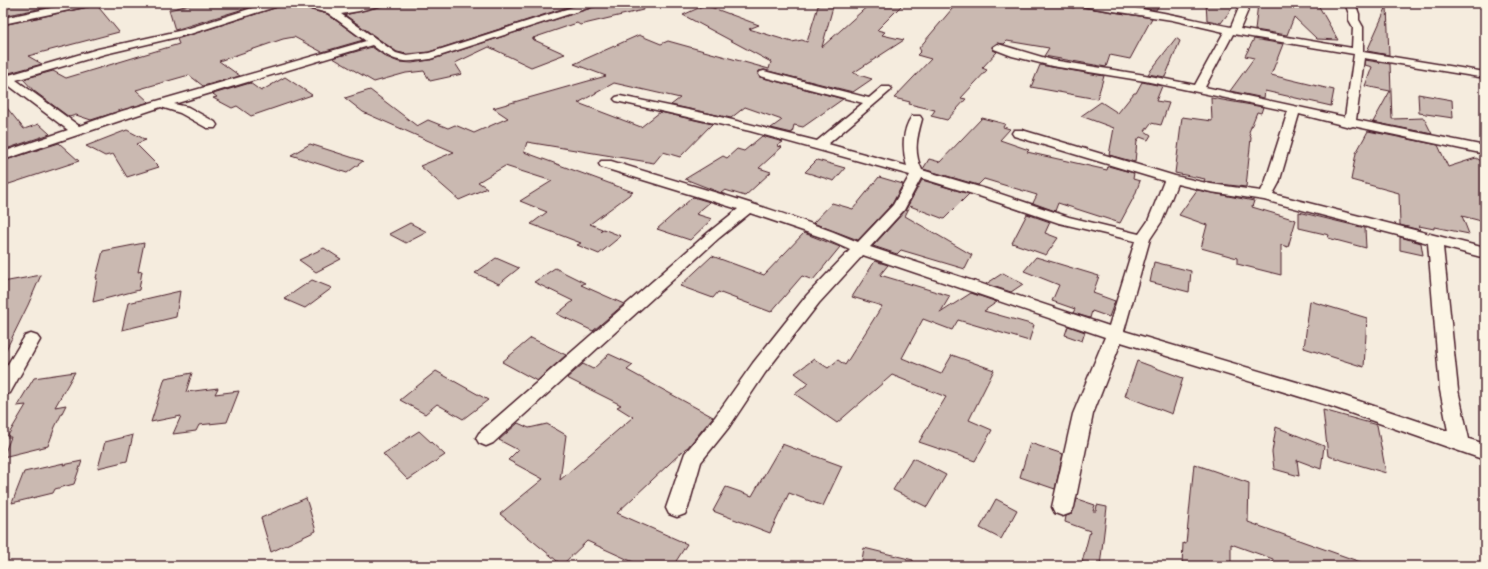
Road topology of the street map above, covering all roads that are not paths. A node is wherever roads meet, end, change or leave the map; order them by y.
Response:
1 (88, 3) edge
2 (278, 3) edge
3 (305, 3) edge
4 (378, 3) edge
5 (556, 3) edge
6 (594, 3) edge
7 (1081, 3) edge
8 (1246, 3) edge
9 (1353, 4) edge
10 (570, 10) junction
11 (332, 12) junction
12 (3, 21) edge
13 (1232, 31) junction
14 (373, 42) junction
15 (998, 47) dead end
16 (1359, 53) junction
17 (764, 74) dead end
18 (1485, 75) edge
19 (6, 80) edge
20 (886, 89) dead end
21 (1198, 90) junction
22 (620, 99) dead end
23 (871, 102) junction
24 (162, 104) junction
25 (1294, 110) junction
26 (916, 120) dead end
27 (1350, 122) junction
28 (211, 125) dead end
29 (76, 130) junction
30 (1018, 133) dead end
31 (819, 145) junction
32 (1485, 150) edge
33 (3, 156) edge
34 (606, 164) dead end
35 (917, 174) junction
36 (1172, 179) junction
37 (1265, 196) junction
38 (748, 208) junction
39 (1143, 239) junction
40 (1435, 240) junction
41 (862, 249) junction
42 (1485, 253) edge
43 (1115, 334) junction
44 (31, 340) dead end
45 (3, 388) edge
46 (486, 438) dead end
47 (1460, 444) junction
48 (1485, 452) edge
49 (1063, 507) dead end
50 (677, 508) dead end

1 - 12 street
2 - 19 street
3 - 11 street
4 - 11 street
5 - 10 street
6 - 10 street
7 - 13 street
8 - 13 street
9 - 16 street
10 - 14 street
11 - 14 street
13 - 16 street
13 - 21 street
14 - 24 street
15 - 21 street
16 - 18 street
16 - 27 street
17 - 23 street
19 - 29 street
20 - 23 street
21 - 25 street
22 - 31 street
23 - 31 street
24 - 28 street
24 - 29 street
25 - 27 street
25 - 37 street
26 - 35 street
27 - 32 street
29 - 33 street
30 - 36 street
31 - 35 street
34 - 38 street
35 - 39 street
35 - 41 street
36 - 37 street
36 - 39 street
37 - 40 street
38 - 41 street
38 - 46 street
39 - 43 street
40 - 42 street
40 - 47 street
41 - 43 street
41 - 50 street
43 - 47 street
43 - 49 street
44 - 45 street
47 - 48 street

